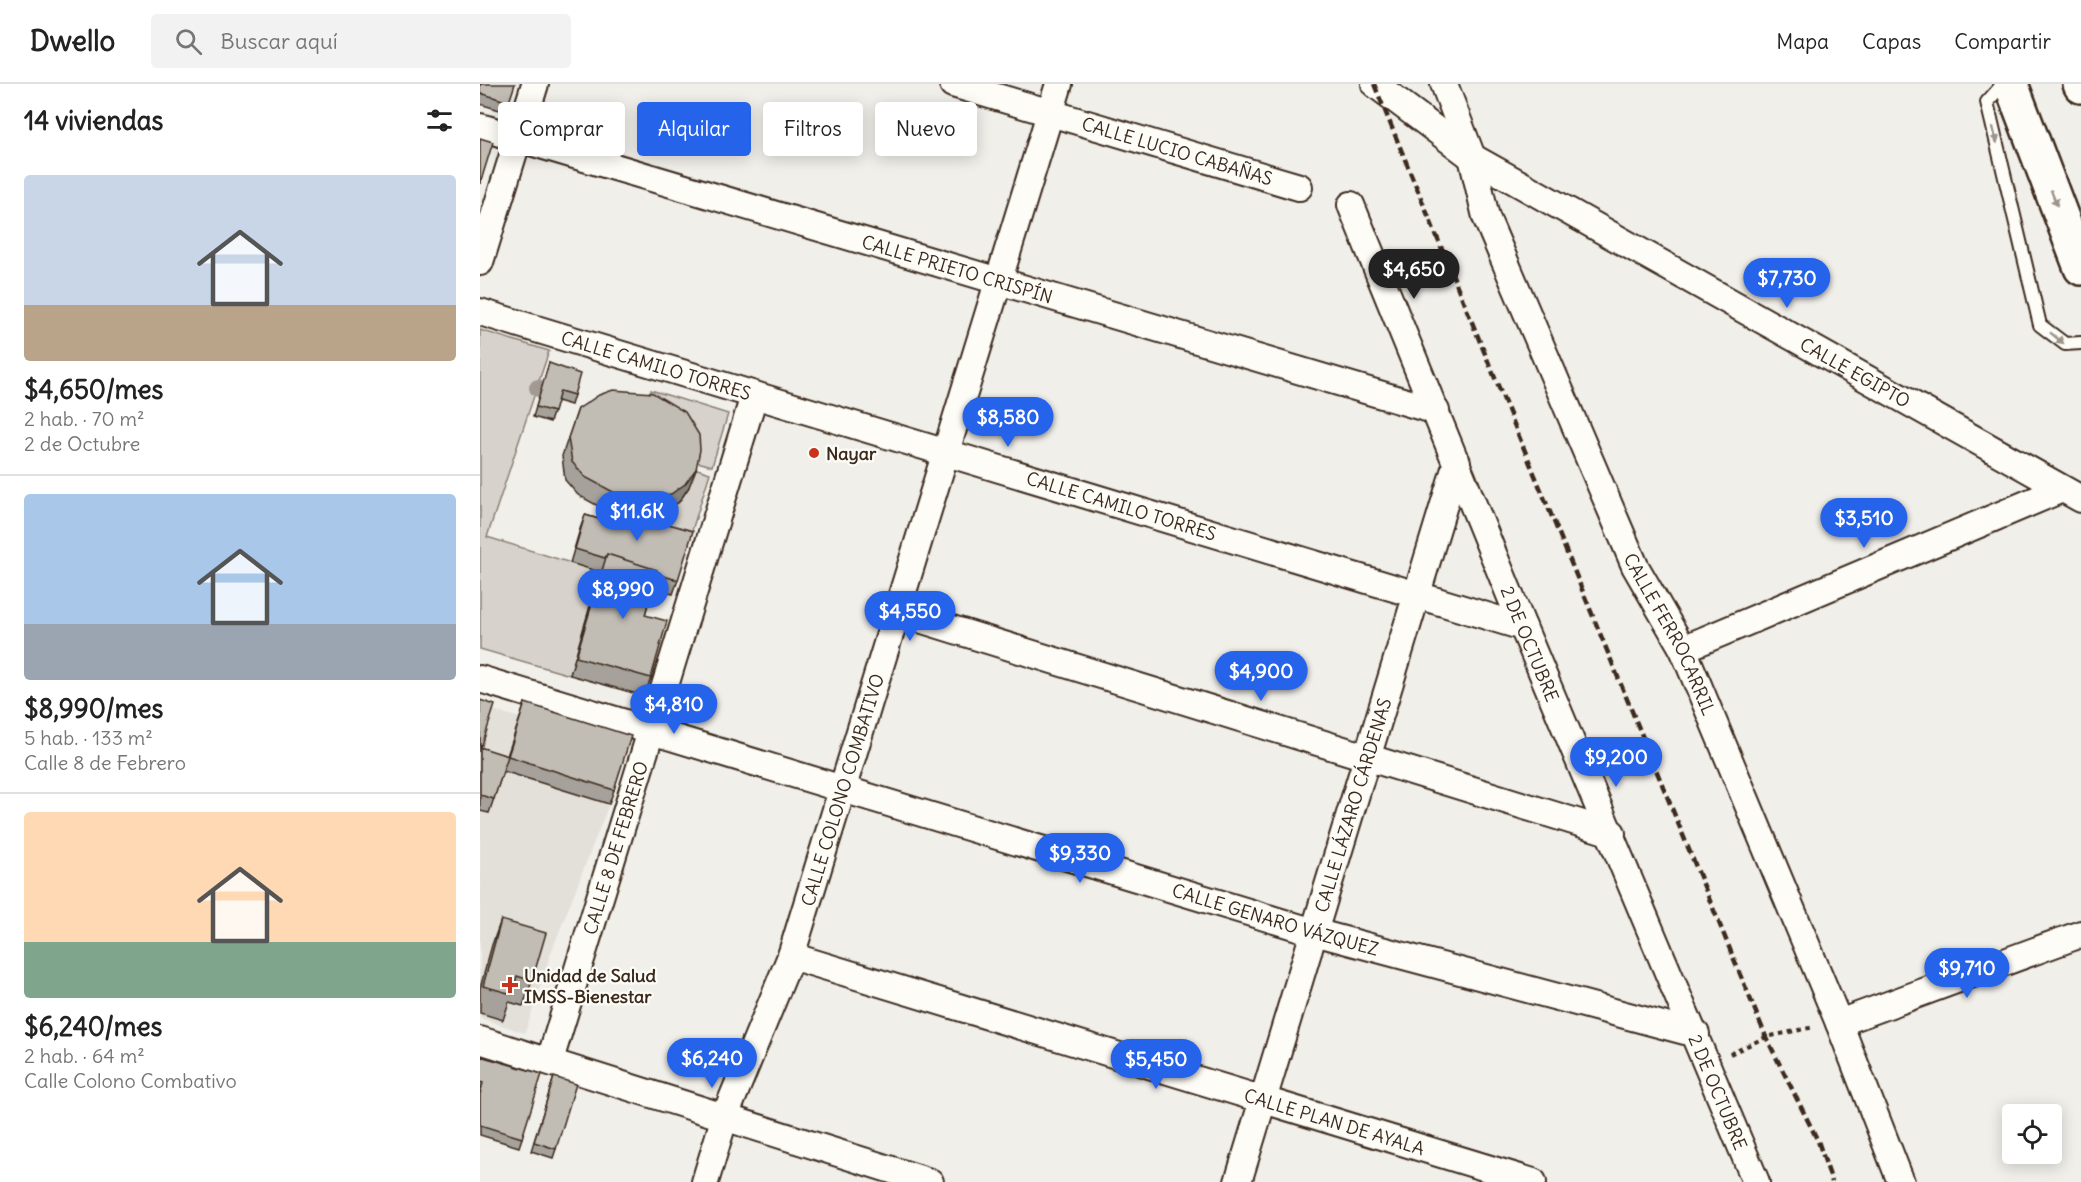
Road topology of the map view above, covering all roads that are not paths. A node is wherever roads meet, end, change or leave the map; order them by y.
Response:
1 (536, 84) edge
2 (953, 84) edge
3 (1059, 84) edge
4 (1375, 84) edge
5 (1444, 84) edge
6 (2003, 84) edge
7 (2011, 84) edge
8 (531, 102) edge
9 (1051, 113) junction
10 (480, 127) edge
11 (498, 132) edge
12 (514, 156) edge
13 (578, 156) edge
14 (1472, 157) junction
15 (1299, 187) dead end
16 (1351, 205) dead end
17 (480, 262) edge
18 (2081, 268) edge
19 (999, 280) junction
20 (480, 312) edge
21 (2081, 343) edge
22 (754, 396) junction
23 (1436, 411) junction
24 (946, 452) junction
25 (1457, 462) junction
26 (2071, 494) edge
27 (1416, 595) junction
28 (897, 612) junction
29 (1523, 627) junction
30 (1683, 649) junction
31 (480, 679) edge
32 (652, 733) junction
33 (1367, 758) junction
34 (843, 788) junction
35 (1612, 833) junction
36 (1314, 932) junction
37 (2081, 934) edge
38 (791, 956) junction
39 (1839, 1023) junction
40 (1696, 1034) junction
41 (480, 1040) edge
42 (550, 1060) junction
43 (1263, 1100) junction
44 (725, 1116) junction
45 (705, 1182) edge
46 (930, 1182) edge
47 (1238, 1182) edge
48 (1533, 1182) edge
49 (1756, 1182) edge
50 (1902, 1182) edge

1 - 8 street
2 - 9 street, CALLE LUCIO CABAÑAS
3 - 9 street, CALLE COLONO COMBATIVO
4 - 14 street, CALLE EGIPTO
5 - 14 street, CALLE FERROCARRIL
6 -> 21 lane
7 -> 18 highway
9 - 15 street, CALLE LUCIO CABAÑAS
9 - 19 street, CALLE COLONO COMBATIVO
10 - 11 street, CALLE PRIETO CRISPÍN
12 - 17 street
13 - 19 street, CALLE PRIETO CRISPÍN
14 - 26 street, CALLE EGIPTO
14 - 30 street, CALLE FERROCARRIL
16 - 23 street, 2 DE OCTUBRE
19 - 23 street, CALLE PRIETO CRISPÍN
19 - 24 street, CALLE COLONO COMBATIVO
20 - 22 street, CALLE CAMILO TORRES
22 - 24 street, CALLE CAMILO TORRES
22 - 32 street, CALLE 8 DE FEBRERO
23 - 25 street, 2 DE OCTUBRE
24 - 27 street, CALLE CAMILO TORRES
24 - 28 street, CALLE COLONO COMBATIVO
25 - 27 street, CALLE LÁZARO CÁRDENAS
25 - 29 street, 2 DE OCTUBRE
26 - 30 street
27 - 29 street, CALLE CAMILO TORRES
27 - 33 street, CALLE LÁZARO CÁRDENAS
28 - 33 street
28 - 34 street, CALLE COLONO COMBATIVO
29 - 35 street, 2 DE OCTUBRE
30 - 39 street, CALLE FERROCARRIL
31 - 32 street, CALLE GENARO VÁZQUEZ
32 - 34 street, CALLE GENARO VÁZQUEZ
32 - 42 street, CALLE 8 DE FEBRERO
33 - 35 street
33 - 36 street, CALLE LÁZARO CÁRDENAS
34 - 36 street, CALLE GENARO VÁZQUEZ
34 - 38 street, CALLE COLONO COMBATIVO
35 - 40 street, 2 DE OCTUBRE
36 - 40 street, CALLE GENARO VÁZQUEZ
36 - 43 street, CALLE LÁZARO CÁRDENAS
37 - 39 street
38 - 43 street, CALLE PLAN DE AYALA
38 - 44 street, CALLE COLONO COMBATIVO
39 - 50 street, CALLE FERROCARRIL
40 - 49 street, 2 DE OCTUBRE
41 - 42 street
42 - 44 street
43 - 47 street, CALLE LÁZARO CÁRDENAS
43 - 48 street, CALLE PLAN DE AYALA
44 - 45 street, CALLE COLONO COMBATIVO
44 - 46 street

